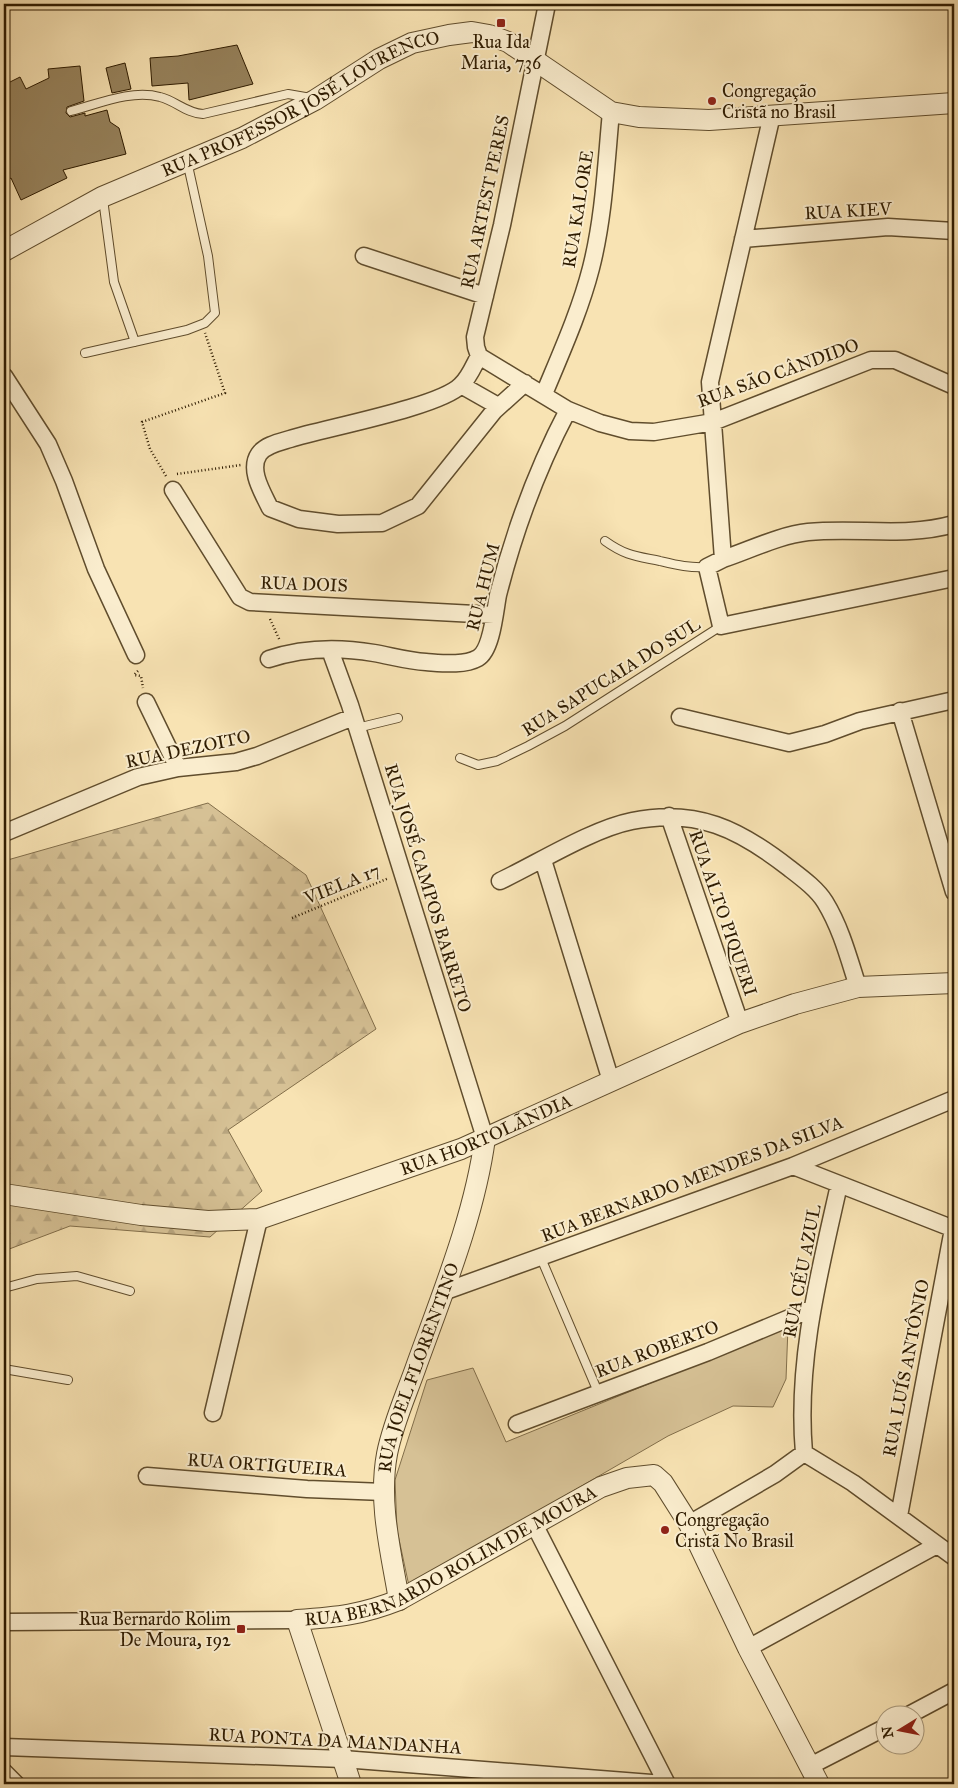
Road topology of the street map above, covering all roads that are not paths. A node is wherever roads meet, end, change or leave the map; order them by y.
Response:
1 (547, 4) edge
2 (536, 59) junction
3 (316, 100) junction
4 (954, 103) edge
5 (71, 111) dead end
6 (612, 112) junction
7 (772, 115) junction
8 (187, 161) junction
9 (102, 197) junction
10 (954, 231) edge
11 (744, 239) junction
12 (4, 252) edge
13 (364, 256) dead end
14 (485, 296) junction
15 (135, 342) junction
16 (85, 353) dead end
17 (479, 356) junction
18 (4, 376) edge
19 (526, 383) junction
20 (461, 385) junction
21 (954, 386) edge
22 (544, 394) junction
23 (498, 406) junction
24 (568, 410) junction
25 (713, 422) junction
26 (169, 483) road end
27 (954, 524) edge
28 (605, 541) dead end
29 (723, 559) junction
30 (707, 567) junction
31 (954, 578) edge
32 (494, 615) junction
33 (721, 626) junction
34 (330, 650) junction
35 (136, 655) road end
36 (269, 659) dead end
37 (954, 700) edge
38 (146, 702) road end
39 (900, 711) junction
40 (680, 717) dead end
41 (398, 718) dead end
42 (355, 722) junction
43 (460, 758) dead end
44 (178, 768) junction
45 (669, 816) junction
46 (5, 832) edge
47 (543, 860) junction
48 (952, 875) edge
49 (500, 881) dead end
50 (954, 892) edge
51 (954, 983) edge
52 (858, 987) junction
53 (740, 1022) junction
54 (611, 1081) junction
55 (954, 1099) edge
56 (484, 1138) junction
57 (793, 1166) junction
58 (839, 1185) junction
59 (4, 1194) edge
60 (259, 1219) junction
61 (954, 1229) edge
62 (540, 1258) junction
63 (4, 1288) edge
64 (130, 1291) dead end
65 (443, 1292) junction
66 (811, 1309) junction
67 (4, 1369) edge
68 (68, 1380) dead end
69 (598, 1392) junction
70 (213, 1413) dead end
71 (516, 1424) dead end
72 (804, 1453) junction
73 (147, 1476) dead end
74 (384, 1492) junction
75 (899, 1516) junction
76 (534, 1524) junction
77 (689, 1524) junction
78 (937, 1545) junction
79 (954, 1557) edge
80 (400, 1600) junction
81 (297, 1620) junction
82 (4, 1622) edge
83 (748, 1648) junction
84 (954, 1691) edge
85 (926, 1706) edge
86 (876, 1732) edge
87 (4, 1747) edge
88 (343, 1759) junction
89 (810, 1766) junction
90 (4, 1772) edge
91 (16, 1784) edge
92 (351, 1784) edge
93 (665, 1784) edge
94 (819, 1784) edge

1 - 2 street, RUA ARTEST PERES
2 - 3 street, RUA PROFESSOR JOSÉ LOURENCO
2 - 6 street, RUA PROFESSOR JOSÉ LOURENCO
2 - 14 street, RUA ARTEST PERES
3 - 5 lane
3 - 8 street, RUA PROFESSOR JOSÉ LOURENCO
4 - 7 street, RUA PROFESSOR JOSÉ LOURENCO
6 - 7 street, RUA PROFESSOR JOSÉ LOURENCO
6 - 22 street, RUA KALORE
7 - 11 street
8 - 9 street, RUA PROFESSOR JOSÉ LOURENCO
8 - 15 lane
9 - 12 street, RUA PROFESSOR JOSÉ LOURENCO
9 - 15 lane
10 - 11 street, RUA KIEV
11 - 25 street
13 - 14 street
14 - 17 street, RUA ARTEST PERES
15 - 16 lane
17 - 19 street
17 - 20 street
18 - 35 street
19 - 22 street, RUA SÃO CÂNDIDO
19 - 23 street
20 - 23 street
20 - 23 street
21 - 25 street, RUA SÃO CÂNDIDO
22 - 24 street, RUA SÃO CÂNDIDO
24 - 25 street, RUA SÃO CÂNDIDO
24 - 32 street, RUA HUM
25 - 29 street
26 - 32 street, RUA DOIS
27 - 29 street
28 - 30 lane
29 - 30 street
30 - 33 street
31 - 33 street
32 - 34 street, RUA HUM
33 - 43 lane, RUA SAPUCAIA DO SUL
34 - 36 street, RUA HUM
34 - 42 street, RUA JOSÉ CAMPOS BARRETO
37 - 39 street
38 - 44 street
39 - 40 street
39 - 48 street
41 - 42 lane
42 - 44 street, RUA DEZOITO
42 - 56 street, RUA JOSÉ CAMPOS BARRETO
44 - 46 street, RUA DEZOITO
45 - 47 street
45 - 52 street
45 - 53 street, RUA ALTO PIQUERI
47 - 49 street
47 - 54 street
48 - 50 street
51 - 52 street, RUA HORTOLÃNDIA
52 - 53 street, RUA HORTOLÃNDIA
53 - 54 street, RUA HORTOLÃNDIA
54 - 56 street, RUA HORTOLÃNDIA
55 - 57 street, RUA BERNARDO MENDES DA SILVA
56 - 60 street, RUA HORTOLÃNDIA
56 - 65 street, RUA JOEL FLORENTINO
57 - 58 street
57 - 62 street, RUA BERNARDO MENDES DA SILVA
58 - 61 street
58 - 66 street, RUA CÉU AZUL
59 - 60 street, RUA HORTOLÃNDIA
60 - 70 street
61 - 75 street, RUA LUÍS ANTÔNIO
62 - 65 street, RUA BERNARDO MENDES DA SILVA
62 - 69 lane
63 - 64 lane
65 - 74 street, RUA JOEL FLORENTINO
66 - 69 street, RUA ROBERTO
66 - 72 street, RUA CÉU AZUL
67 - 68 lane
69 - 71 street, RUA ROBERTO
72 - 75 street
72 - 77 street
73 - 74 street, RUA ORTIGUEIRA
74 - 80 street, RUA JOEL FLORENTINO
75 - 78 street
76 - 77 street, RUA BERNARDO ROLIM DE MOURA
76 - 80 street, RUA BERNARDO ROLIM DE MOURA
76 - 93 street
77 - 83 street
78 - 79 street
78 - 83 street
80 - 81 street, RUA BERNARDO ROLIM DE MOURA
81 - 82 street, RUA BERNARDO ROLIM DE MOURA
81 - 88 street
83 - 89 street
84 - 85 street
86 - 89 street
87 - 88 street, RUA PONTA DA MANDANHA
88 - 92 street
88 - 93 street, RUA PONTA DA MANDANHA
89 - 94 street
90 - 91 street

